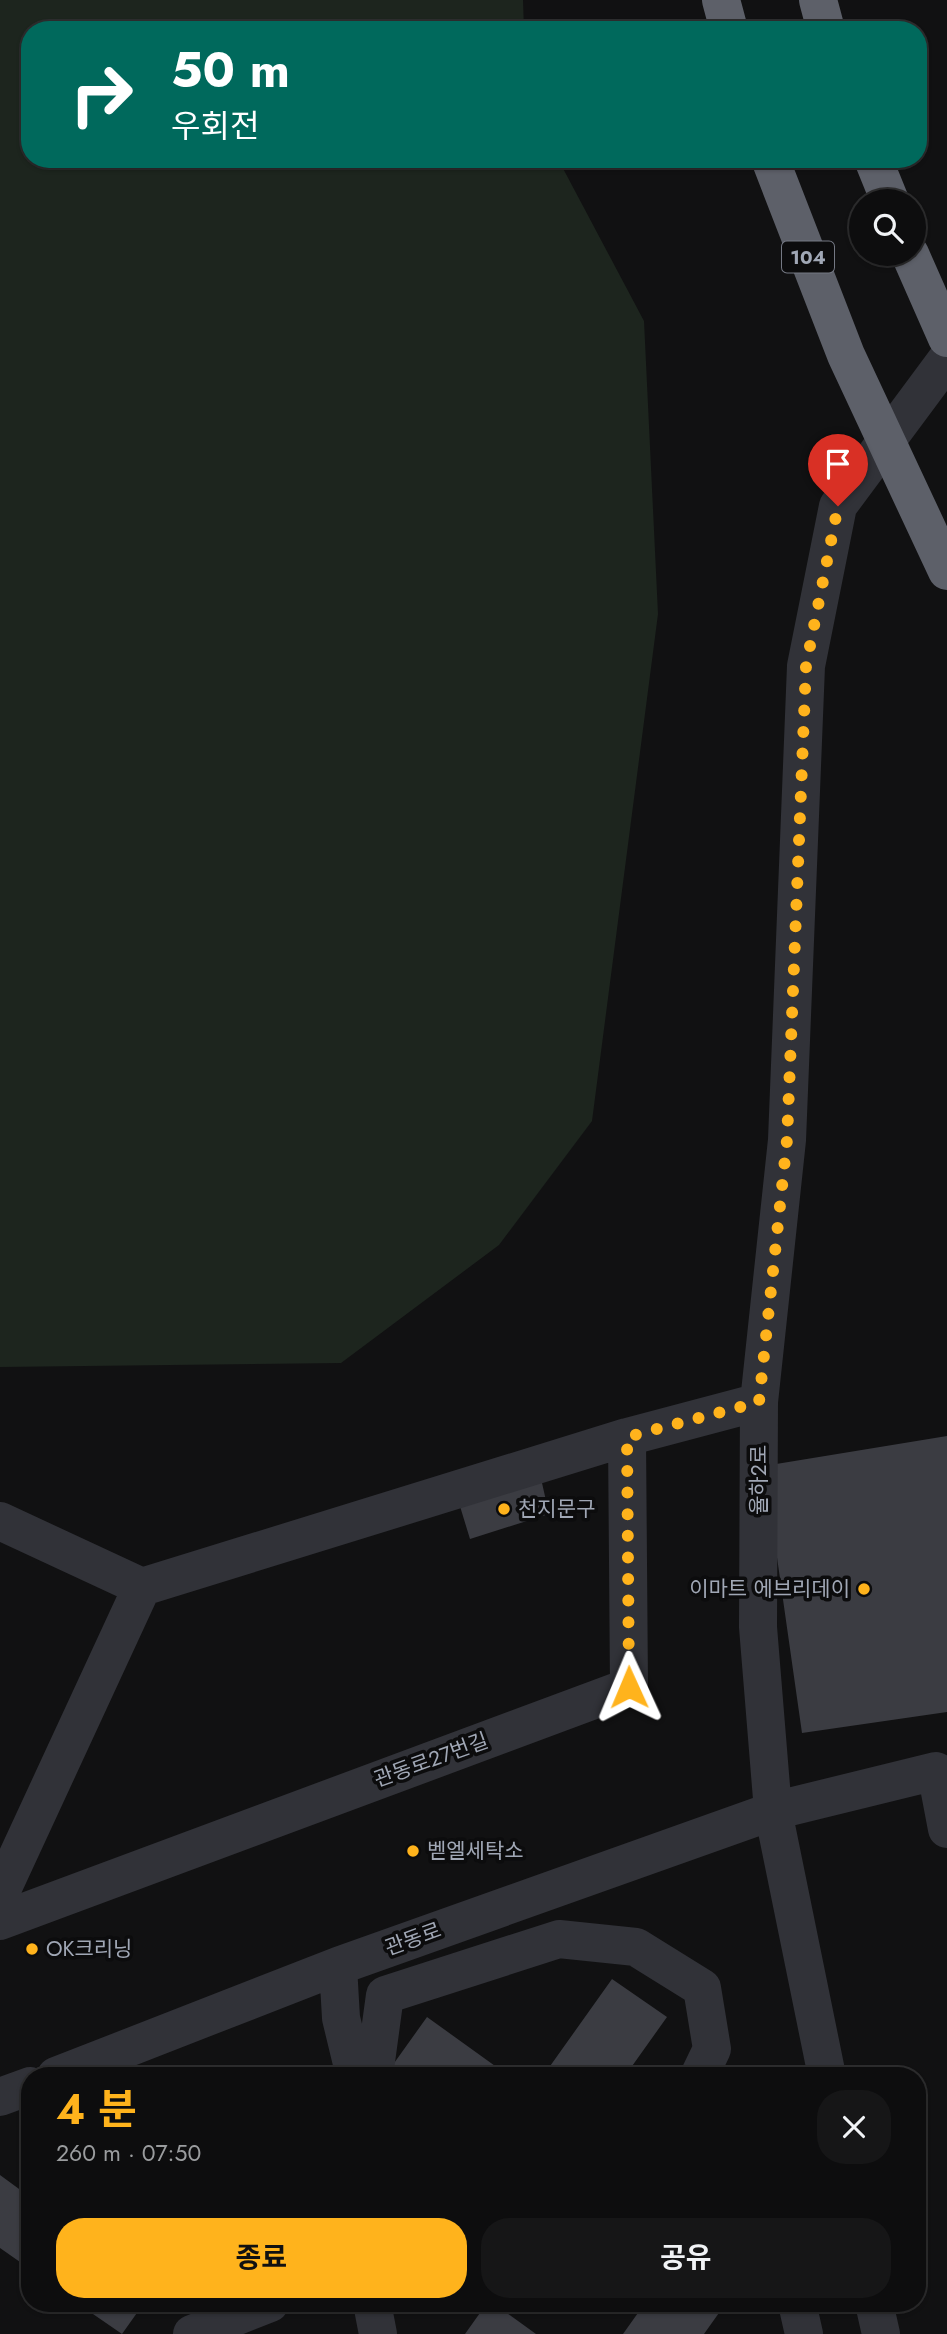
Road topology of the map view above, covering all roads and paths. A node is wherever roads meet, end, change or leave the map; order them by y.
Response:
1 (721, 0) edge
2 (818, 0) edge
3 (727, 21) edge
4 (824, 21) edge
5 (773, 168) edge
6 (877, 168) edge
7 (885, 189) edge
8 (915, 266) edge
9 (947, 338) edge
10 (947, 359) edge
11 (947, 571) edge
12 (759, 1402) junction
13 (627, 1437) junction
14 (0, 1521) edge
15 (142, 1587) junction
16 (773, 1811) junction
17 (947, 1829) edge
18 (0, 1894) edge
19 (0, 1921) edge
20 (338, 1966) junction
21 (79, 2067) edge
22 (353, 2067) edge
23 (375, 2067) edge
24 (703, 2067) edge
25 (825, 2067) edge
26 (21, 2089) edge
27 (0, 2097) edge
28 (247, 2312) edge
29 (374, 2312) edge
30 (799, 2312) edge
31 (876, 2312) edge
32 (192, 2334) edge
33 (378, 2334) edge
34 (804, 2334) edge
35 (881, 2334) edge

1 - 3 highway
2 - 4 highway
5 - 11 highway, 104
6 - 7 highway
8 - 9 highway
10 - 12 street, 율하2로
12 - 13 street
12 - 16 street, 율하2로
13 - 15 street
13 - 19 street, 관동로27번길
14 - 15 street
15 - 18 street
16 - 17 street, 관동로
16 - 20 street, 관동로
16 - 25 street, 율하2로
20 - 21 street, 관동로
20 - 22 street
23 - 24 street
26 - 27 street
28 - 32 street
29 - 33 street
30 - 34 street
31 - 35 street

